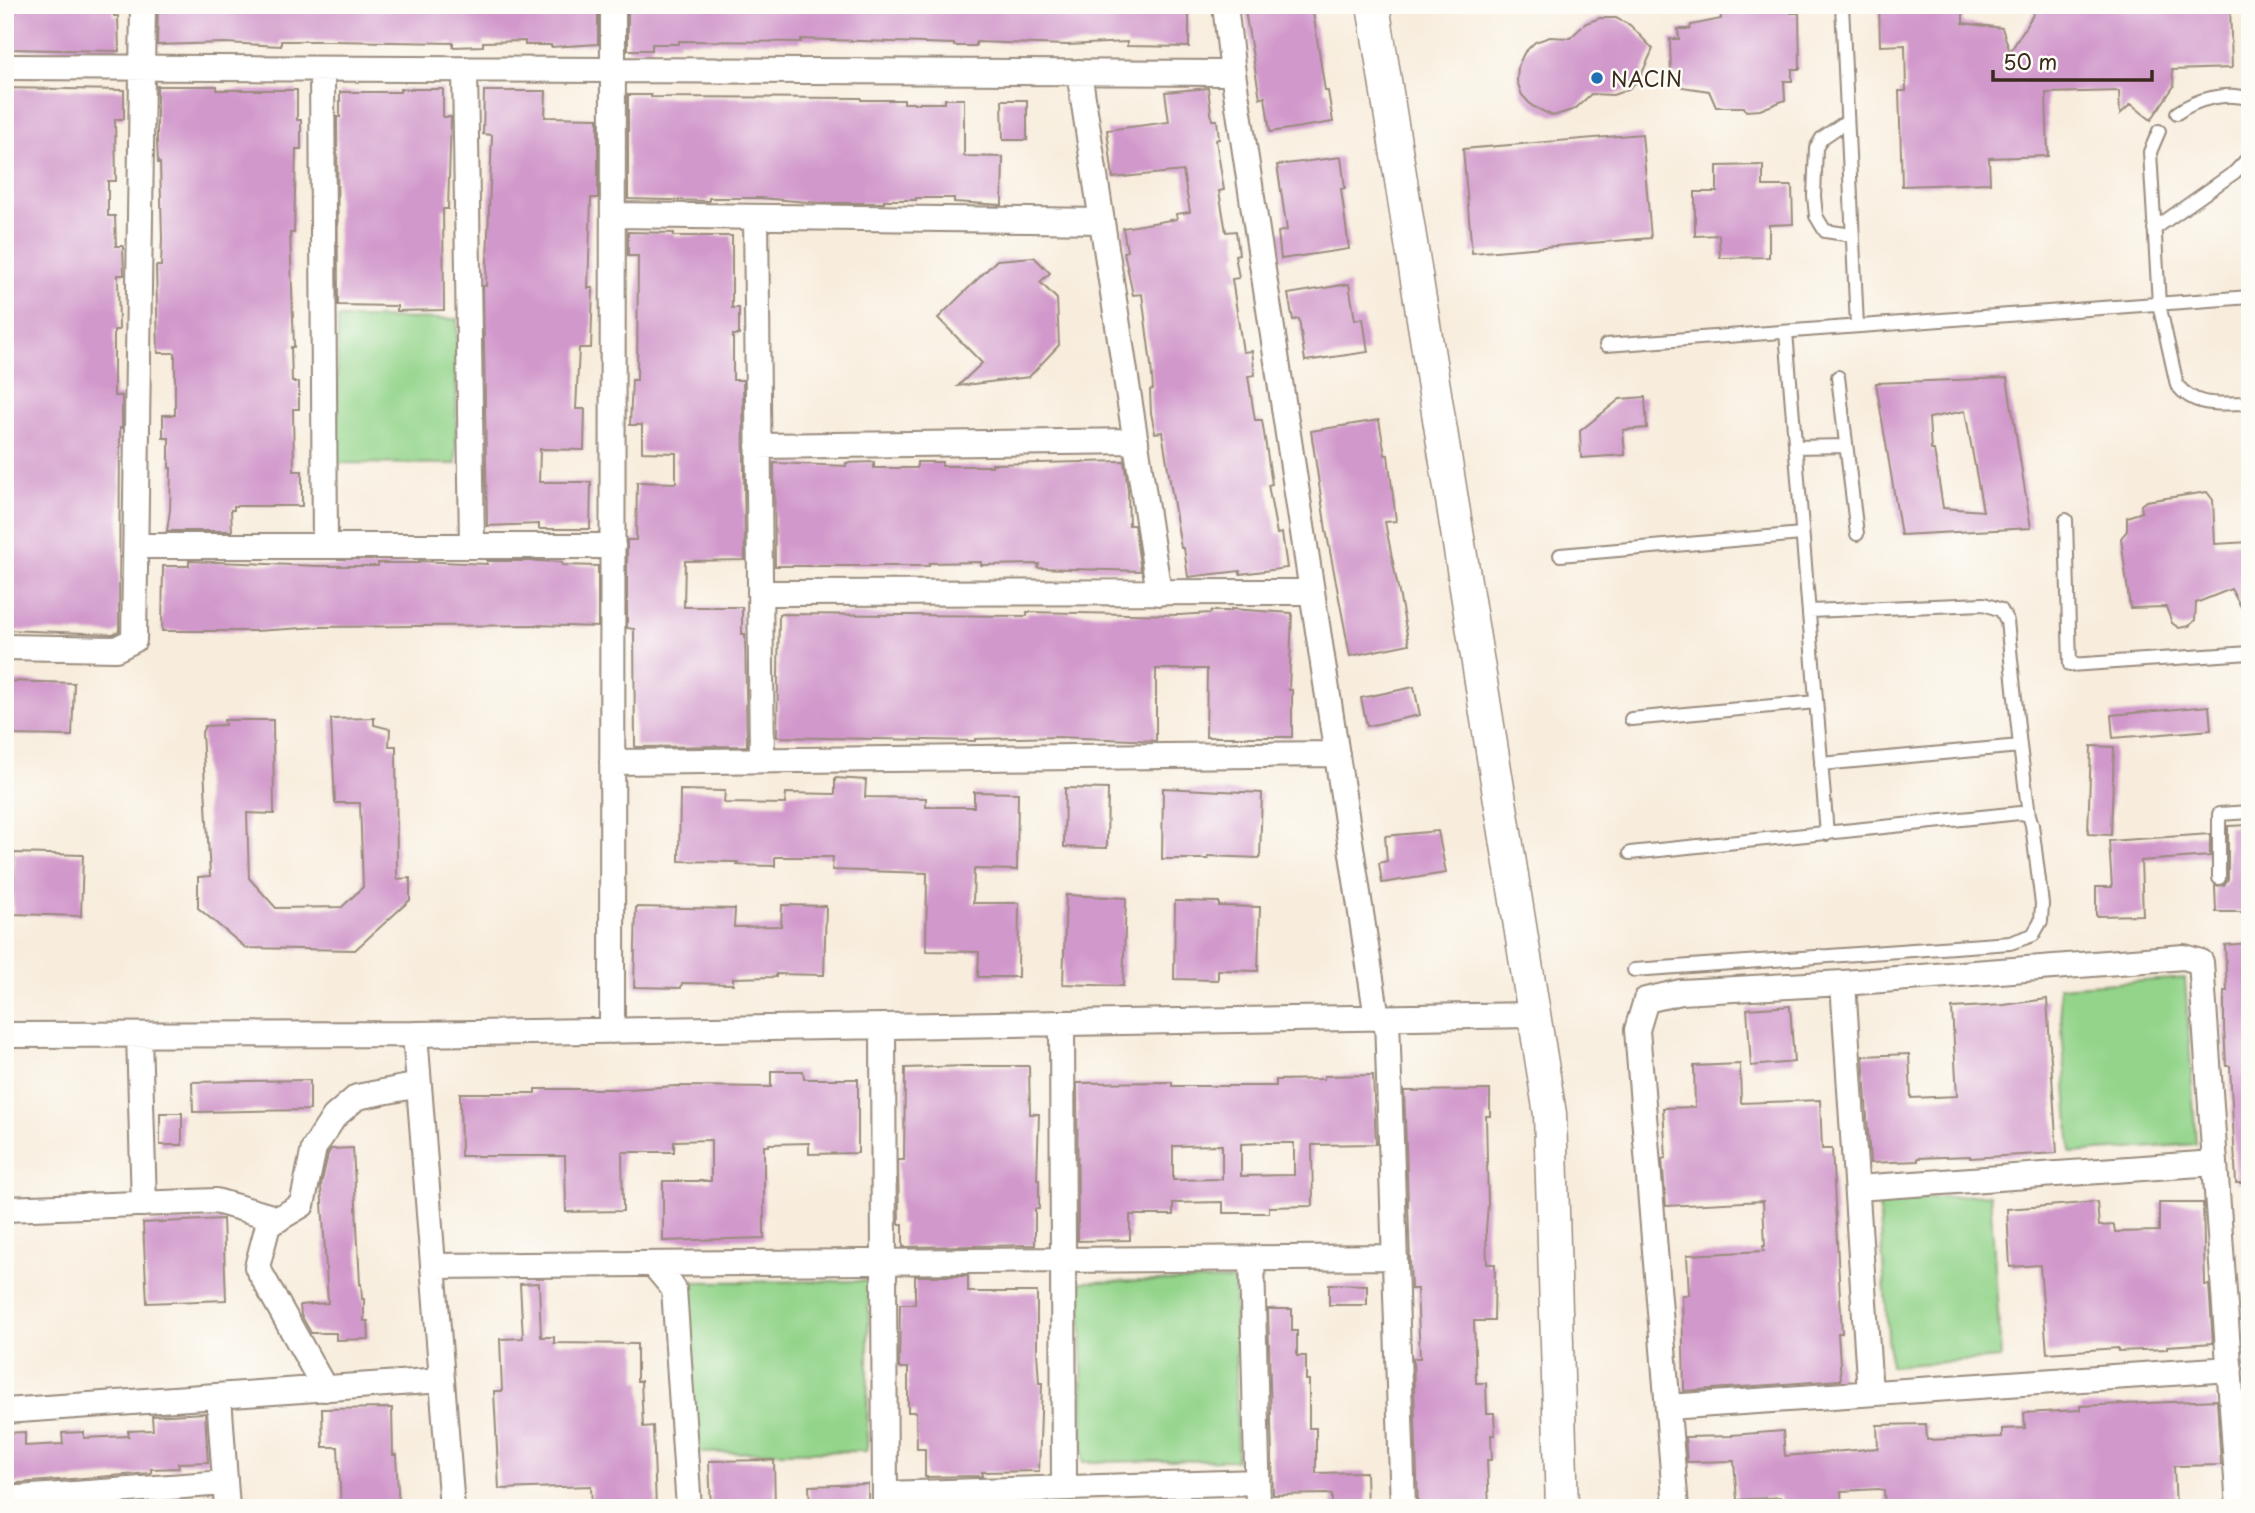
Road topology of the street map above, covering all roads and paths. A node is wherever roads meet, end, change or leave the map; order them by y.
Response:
1 (143, 5) edge
2 (613, 5) edge
3 (1225, 5) edge
4 (1373, 5) edge
5 (1842, 5) edge
6 (5, 67) edge
7 (142, 68) junction
8 (322, 69) junction
9 (465, 69) junction
10 (613, 70) junction
11 (1079, 72) junction
12 (1233, 73) junction
13 (2250, 99) edge
14 (2177, 113) dead end
15 (1847, 121) junction
16 (2159, 131) dead end
17 (2250, 156) edge
18 (613, 215) junction
19 (756, 216) junction
20 (1102, 221) junction
21 (2154, 229) junction
22 (1852, 235) junction
23 (2250, 298) edge
24 (2159, 304) junction
25 (1857, 326) junction
26 (1786, 331) junction
27 (1606, 345) dead end
28 (1838, 377) dead end
29 (2250, 403) edge
30 (1136, 441) junction
31 (758, 446) junction
32 (1846, 446) junction
33 (1795, 447) junction
34 (2066, 520) dead end
35 (1802, 534) junction
36 (1857, 534) dead end
37 (136, 546) junction
38 (325, 546) junction
39 (472, 546) junction
40 (613, 546) junction
41 (1560, 555) dead end
42 (1312, 592) junction
43 (760, 593) junction
44 (1159, 593) junction
45 (1808, 611) junction
46 (5, 647) edge
47 (2250, 653) edge
48 (1816, 702) junction
49 (1631, 719) dead end
50 (2020, 746) junction
51 (1337, 754) junction
52 (762, 760) junction
53 (612, 762) junction
54 (1821, 764) junction
55 (2250, 812) edge
56 (2029, 815) junction
57 (1827, 834) junction
58 (1630, 853) dead end
59 (2219, 877) dead end
60 (1634, 970) dead end
61 (1843, 983) junction
62 (1534, 1015) junction
63 (1382, 1018) junction
64 (1062, 1023) junction
65 (883, 1026) junction
66 (612, 1031) junction
67 (415, 1034) junction
68 (5, 1035) edge
69 (139, 1035) junction
70 (419, 1084) junction
71 (2216, 1163) junction
72 (1857, 1188) junction
73 (144, 1204) junction
74 (5, 1209) edge
75 (279, 1219) junction
76 (1395, 1257) junction
77 (1252, 1259) junction
78 (1063, 1260) junction
79 (884, 1262) junction
80 (653, 1264) junction
81 (433, 1266) junction
82 (2230, 1369) junction
83 (442, 1380) junction
84 (325, 1389) junction
85 (1870, 1393) junction
86 (219, 1397) junction
87 (1668, 1407) junction
88 (5, 1411) edge
89 (1257, 1482) junction
90 (225, 1483) junction
91 (1064, 1488) junction
92 (5, 1499) edge
93 (886, 1501) edge
94 (227, 1508) edge
95 (452, 1508) edge
96 (689, 1508) edge
97 (1258, 1508) edge
98 (1403, 1508) edge
99 (1562, 1508) edge
100 (1676, 1508) edge
101 (2239, 1508) edge

1 - 7 street
2 - 10 street
3 - 12 street
4 - 62 street
5 - 15 lane
6 - 7 street
7 - 8 street
7 - 37 street
8 - 9 street
8 - 38 street
9 - 10 street
9 - 39 street
10 - 11 street
10 - 18 street
11 - 12 street
11 - 20 street
12 - 42 street
13 - 14 lane
15 - 22 lane
15 - 22 lane
16 - 21 lane
17 - 21 lane
18 - 19 street
18 - 40 street
19 - 20 street
19 - 31 street
20 - 30 street
21 - 24 lane
22 - 25 lane
23 - 24 lane
24 - 25 lane
24 - 29 lane
25 - 26 lane
26 - 27 lane
26 - 33 lane
28 - 32 lane
30 - 31 street
30 - 44 street
31 - 43 street
32 - 33 lane
32 - 36 lane
33 - 35 lane
34 - 47 lane
35 - 41 lane
35 - 45 lane
37 - 38 street
37 - 46 street
38 - 39 street
39 - 40 street
40 - 53 street
42 - 44 street
42 - 51 street
43 - 44 street
43 - 52 street
45 - 48 lane
45 - 50 lane
48 - 49 lane
48 - 54 lane
50 - 54 lane
50 - 56 lane
51 - 52 street
51 - 63 street
52 - 53 street
53 - 66 street
54 - 57 lane
55 - 59 lane
56 - 57 lane
56 - 60 lane
57 - 58 lane
61 - 71 street
61 - 72 street
61 - 87 street
62 - 63 street
62 - 99 street
63 - 64 street
63 - 76 street
64 - 65 street
64 - 78 street
65 - 66 street
65 - 79 street
66 - 67 street
67 - 69 street
67 - 70 street
68 - 69 street
69 - 73 street
70 - 75 street
70 - 81 street
71 - 72 street
71 - 82 street
72 - 85 street
73 - 74 street
73 - 75 street
75 - 84 street
76 - 77 street
76 - 98 street
77 - 78 street
77 - 89 street
78 - 79 street
78 - 91 street
79 - 80 street
79 - 93 street
80 - 81 street
80 - 96 street
81 - 83 street
82 - 85 street
82 - 101 street
83 - 84 street
83 - 95 street
84 - 86 street
85 - 87 street
86 - 88 street
86 - 90 street
87 - 100 street
89 - 91 street
89 - 97 street
90 - 92 street
90 - 94 street
91 - 93 street

